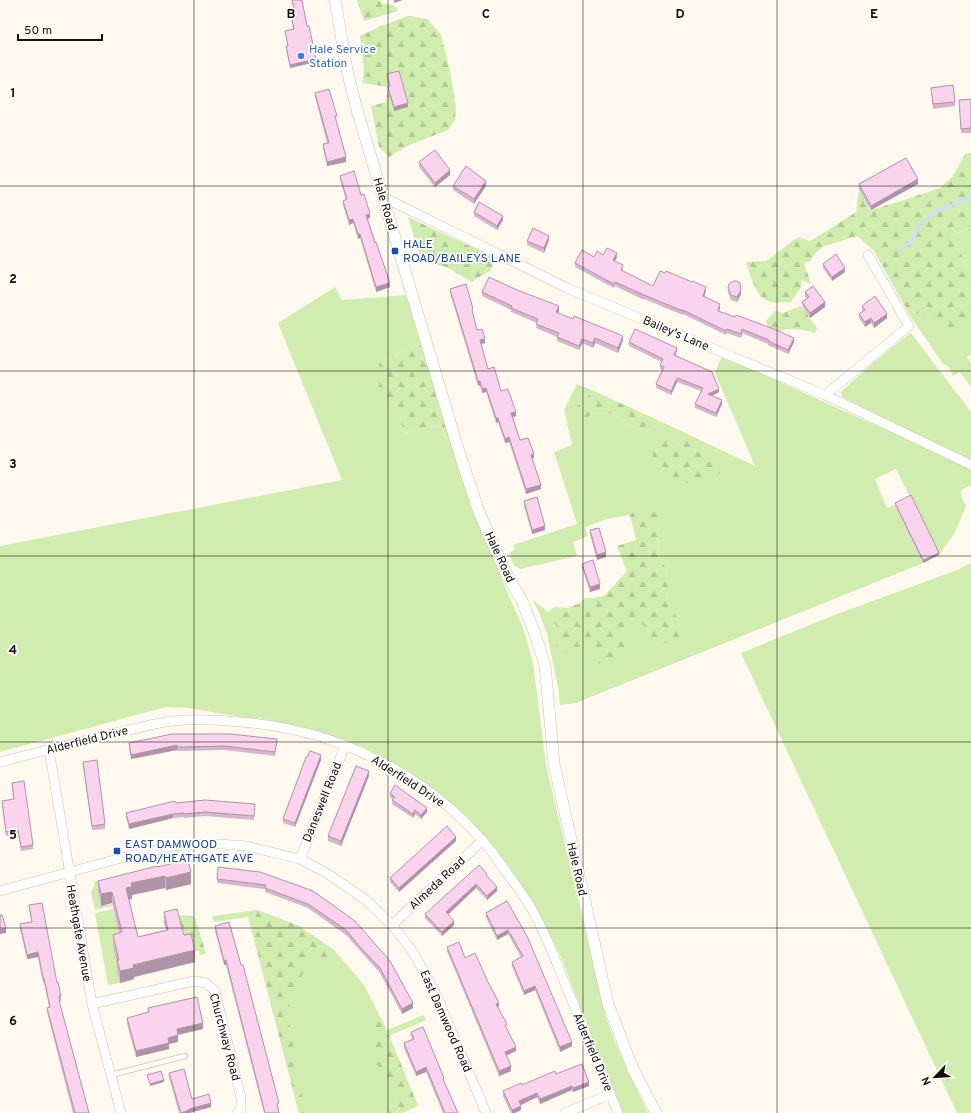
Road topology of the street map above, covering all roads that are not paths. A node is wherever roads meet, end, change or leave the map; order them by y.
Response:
1 (335, 0) edge
2 (383, 197) junction
3 (868, 255) dead end
4 (825, 395) junction
5 (971, 465) edge
6 (345, 746) junction
7 (49, 750) junction
8 (0, 762) edge
9 (483, 840) junction
10 (300, 859) junction
11 (69, 872) junction
12 (0, 890) edge
13 (392, 925) junction
14 (92, 1004) junction
15 (185, 1056) dead end
16 (111, 1075) junction
17 (611, 1094) junction
18 (121, 1113) edge
19 (237, 1113) edge
20 (486, 1113) edge
21 (565, 1113) edge
22 (618, 1113) edge
23 (656, 1113) edge

1 - 2 street, Hale Road
2 - 4 street, Bailey's Lane
2 - 23 street, Hale Road
3 - 4 street
4 - 5 street, Bailey's Lane
6 - 7 street, Alderfield Drive
6 - 9 street, Alderfield Drive
6 - 10 street, Daneswell Road
7 - 8 street, Alderfield Drive
7 - 11 street, Heathgate Avenue
9 - 13 street, Almeda Road
9 - 17 street, Alderfield Drive
10 - 11 street, East Damwood Road
10 - 13 street, East Damwood Road
11 - 12 street, East Damwood Road
11 - 14 street, Heathgate Avenue
13 - 20 street, East Damwood Road
14 - 16 street, Heathgate Avenue
14 - 19 street, Churchway Road
15 - 16 lane
16 - 18 street, Heathgate Avenue
17 - 21 street
17 - 22 street, Alderfield Drive

